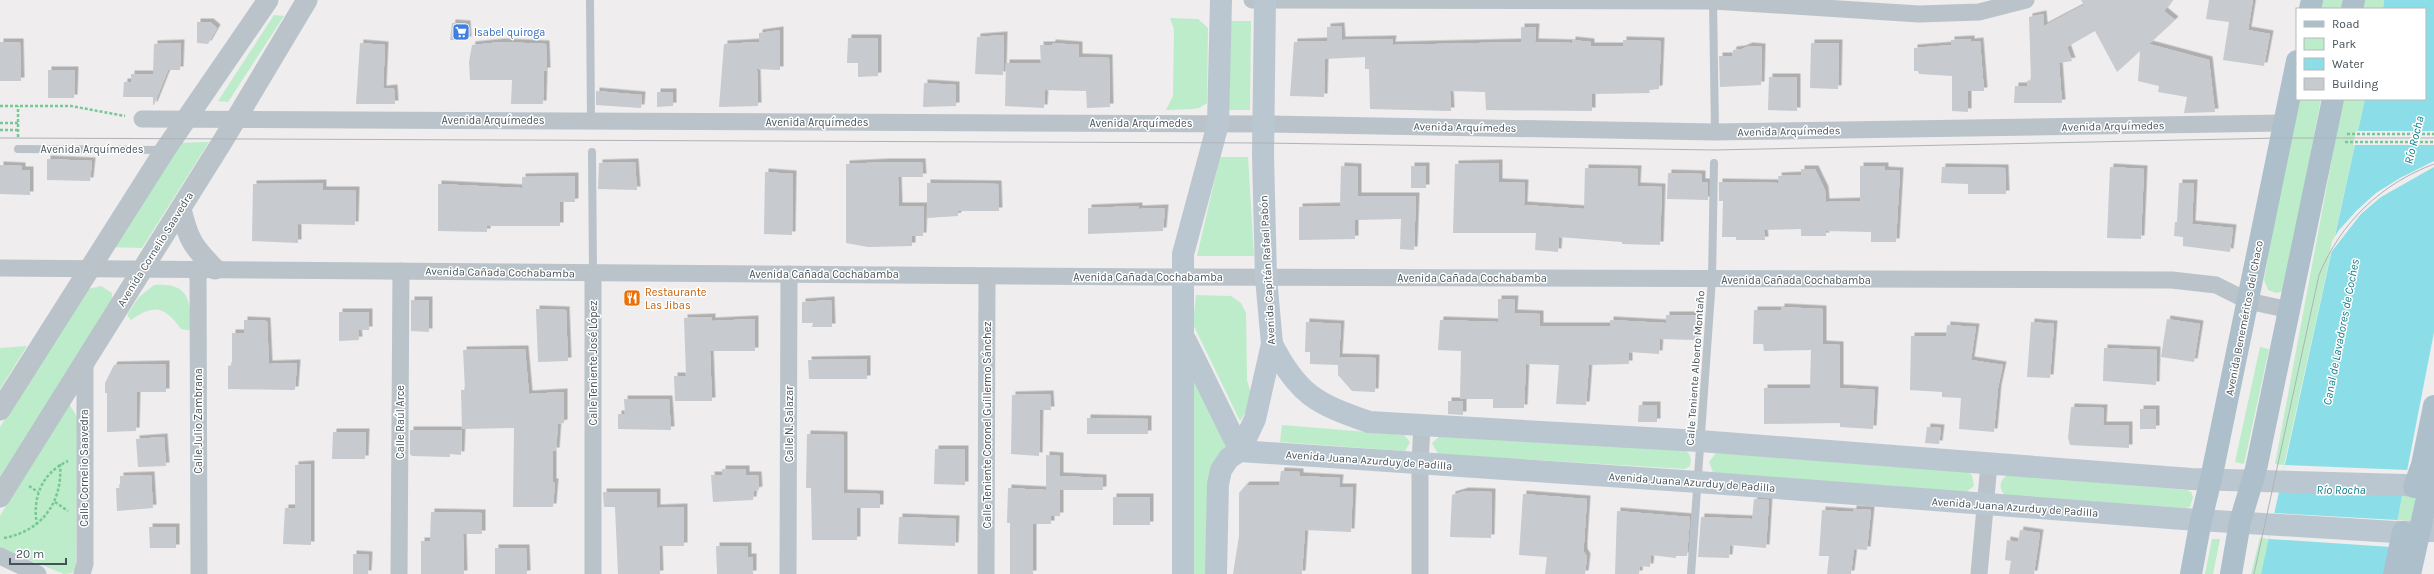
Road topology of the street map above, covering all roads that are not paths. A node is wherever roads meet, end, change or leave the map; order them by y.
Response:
1 (268, 0) edge
2 (307, 0) edge
3 (590, 0) edge
4 (1221, 0) edge
5 (1252, 0) edge
6 (1264, 0) edge
7 (1713, 0) edge
8 (1896, 0) edge
9 (2026, 0) edge
10 (1919, 14) junction
11 (2296, 65) edge
12 (2333, 100) edge
13 (142, 119) road end
14 (188, 119) junction
15 (236, 119) junction
16 (591, 120) junction
17 (2283, 123) junction
18 (1218, 124) junction
19 (1263, 124) junction
20 (1715, 132) junction
21 (18, 149) dead end
22 (165, 150) junction
23 (592, 152) dead end
24 (1714, 163) dead end
25 (180, 209) junction
26 (0, 268) edge
27 (88, 268) junction
28 (144, 269) junction
29 (206, 269) junction
30 (401, 271) junction
31 (593, 273) junction
32 (789, 274) junction
33 (987, 276) junction
34 (1182, 277) junction
35 (1266, 278) junction
36 (1712, 279) junction
37 (2248, 301) junction
38 (2290, 310) junction
39 (1184, 336) junction
40 (1272, 344) junction
41 (85, 362) junction
42 (2434, 406) edge
43 (0, 410) edge
44 (1422, 425) junction
45 (1700, 441) junction
46 (1240, 451) junction
47 (1420, 463) junction
48 (1989, 464) junction
49 (2434, 467) edge
50 (2211, 479) junction
51 (2253, 480) junction
52 (1698, 482) junction
53 (2418, 487) edge
54 (0, 497) edge
55 (1987, 505) junction
56 (2434, 508) edge
57 (2201, 520) junction
58 (2240, 522) junction
59 (2434, 531) edge
60 (2403, 532) junction
61 (0, 556) edge
62 (38, 574) edge
63 (82, 574) edge
64 (199, 574) edge
65 (399, 574) edge
66 (593, 574) edge
67 (788, 574) edge
68 (986, 574) edge
69 (1183, 574) edge
70 (1216, 574) edge
71 (1420, 574) edge
72 (1691, 574) edge
73 (1979, 574) edge
74 (2192, 574) edge
75 (2231, 574) edge
76 (2394, 574) edge
77 (2410, 574) edge
78 (2420, 574) edge

1 - 14 street
2 - 15 street, Avenida Cornelio Saavedra
3 - 16 lane
4 - 18 main road
5 - 6 street
6 - 7 street
6 - 19 main road, Avenida Capitán Rafael Pabón
7 - 10 street
7 - 20 lane
8 - 10 street
9 - 10 street
11 - 17 main road, Avenida Beneméritos del Chaco
12 - 38 main road
13 - 14 street, Avenida Arquímedes
14 - 15 street, Avenida Arquímedes
14 - 22 street
15 - 16 street, Avenida Arquímedes
15 - 25 street, Avenida Cornelio Saavedra
16 - 18 street, Avenida Arquímedes
17 - 20 street, Avenida Arquímedes
17 - 37 main road, Avenida Beneméritos del Chaco
18 - 19 street, Avenida Arquímedes
18 - 34 main road
19 - 20 street, Avenida Arquímedes
19 - 35 main road, Avenida Capitán Rafael Pabón
21 - 22 lane, Avenida Arquímedes
22 - 27 street
23 - 31 lane, Calle Teniente José López
24 - 36 lane, Calle Teniente Alberto Montaño
25 - 28 street, Avenida Cornelio Saavedra
25 - 29 street
26 - 27 street, Avenida Cañada Cochabamba
27 - 28 street, Avenida Cañada Cochabamba
27 - 43 street
28 - 29 street, Avenida Cañada Cochabamba
28 - 41 street, Avenida Cornelio Saavedra
29 - 30 street, Avenida Cañada Cochabamba
29 - 64 street, Calle Julio Zambrana
30 - 31 street, Avenida Cañada Cochabamba
30 - 65 street, Calle Raúl Arce
31 - 32 street, Avenida Cañada Cochabamba
31 - 66 street, Calle Teniente José López
32 - 33 street, Avenida Cañada Cochabamba
32 - 67 street, Calle N. Salazar
33 - 34 street, Avenida Cañada Cochabamba
33 - 68 street, Calle Teniente Coronel Guillermo Sánchez
34 - 35 street, Avenida Cañada Cochabamba
34 - 39 main road
35 - 36 street, Avenida Cañada Cochabamba
35 - 40 main road, Avenida Capitán Rafael Pabón
36 - 37 street, Avenida Cañada Cochabamba
36 - 45 lane, Calle Teniente Alberto Montaño
37 - 38 street, Avenida Cañada Cochabamba
37 - 50 main road, Avenida Beneméritos del Chaco
38 - 51 main road
39 - 46 main road
39 - 69 main road
40 - 44 main road
40 - 46 main road, Avenida Capitán Rafael Pabón
41 - 54 street, Avenida Cornelio Saavedra
41 - 63 street, Calle Cornelio Saavedra
42 - 53 main road
44 - 45 main road
44 - 47 street
45 - 48 main road
45 - 52 lane, Calle Teniente Alberto Montaño
46 - 47 main road, Avenida Juana Azurduy de Padilla
46 - 70 main road, Avenida Capitán Rafael Pabón
47 - 52 main road, Avenida Juana Azurduy de Padilla
47 - 71 street
48 - 50 main road
48 - 55 street
49 - 77 main road
50 - 51 main road
50 - 57 main road, Avenida Beneméritos del Chaco
51 - 53 main road
51 - 58 main road
52 - 55 main road, Avenida Juana Azurduy de Padilla
52 - 72 lane, Calle Teniente Alberto Montaño
55 - 57 main road, Avenida Juana Azurduy de Padilla
55 - 73 street
56 - 78 main road
57 - 58 main road, Avenida Juana Azurduy de Padilla
57 - 74 main road, Avenida Beneméritos del Chaco
58 - 60 main road, Avenida Juana Azurduy de Padilla
58 - 75 main road
59 - 60 main road, Avenida Juana Azurduy de Padilla
60 - 76 main road
61 - 62 street

